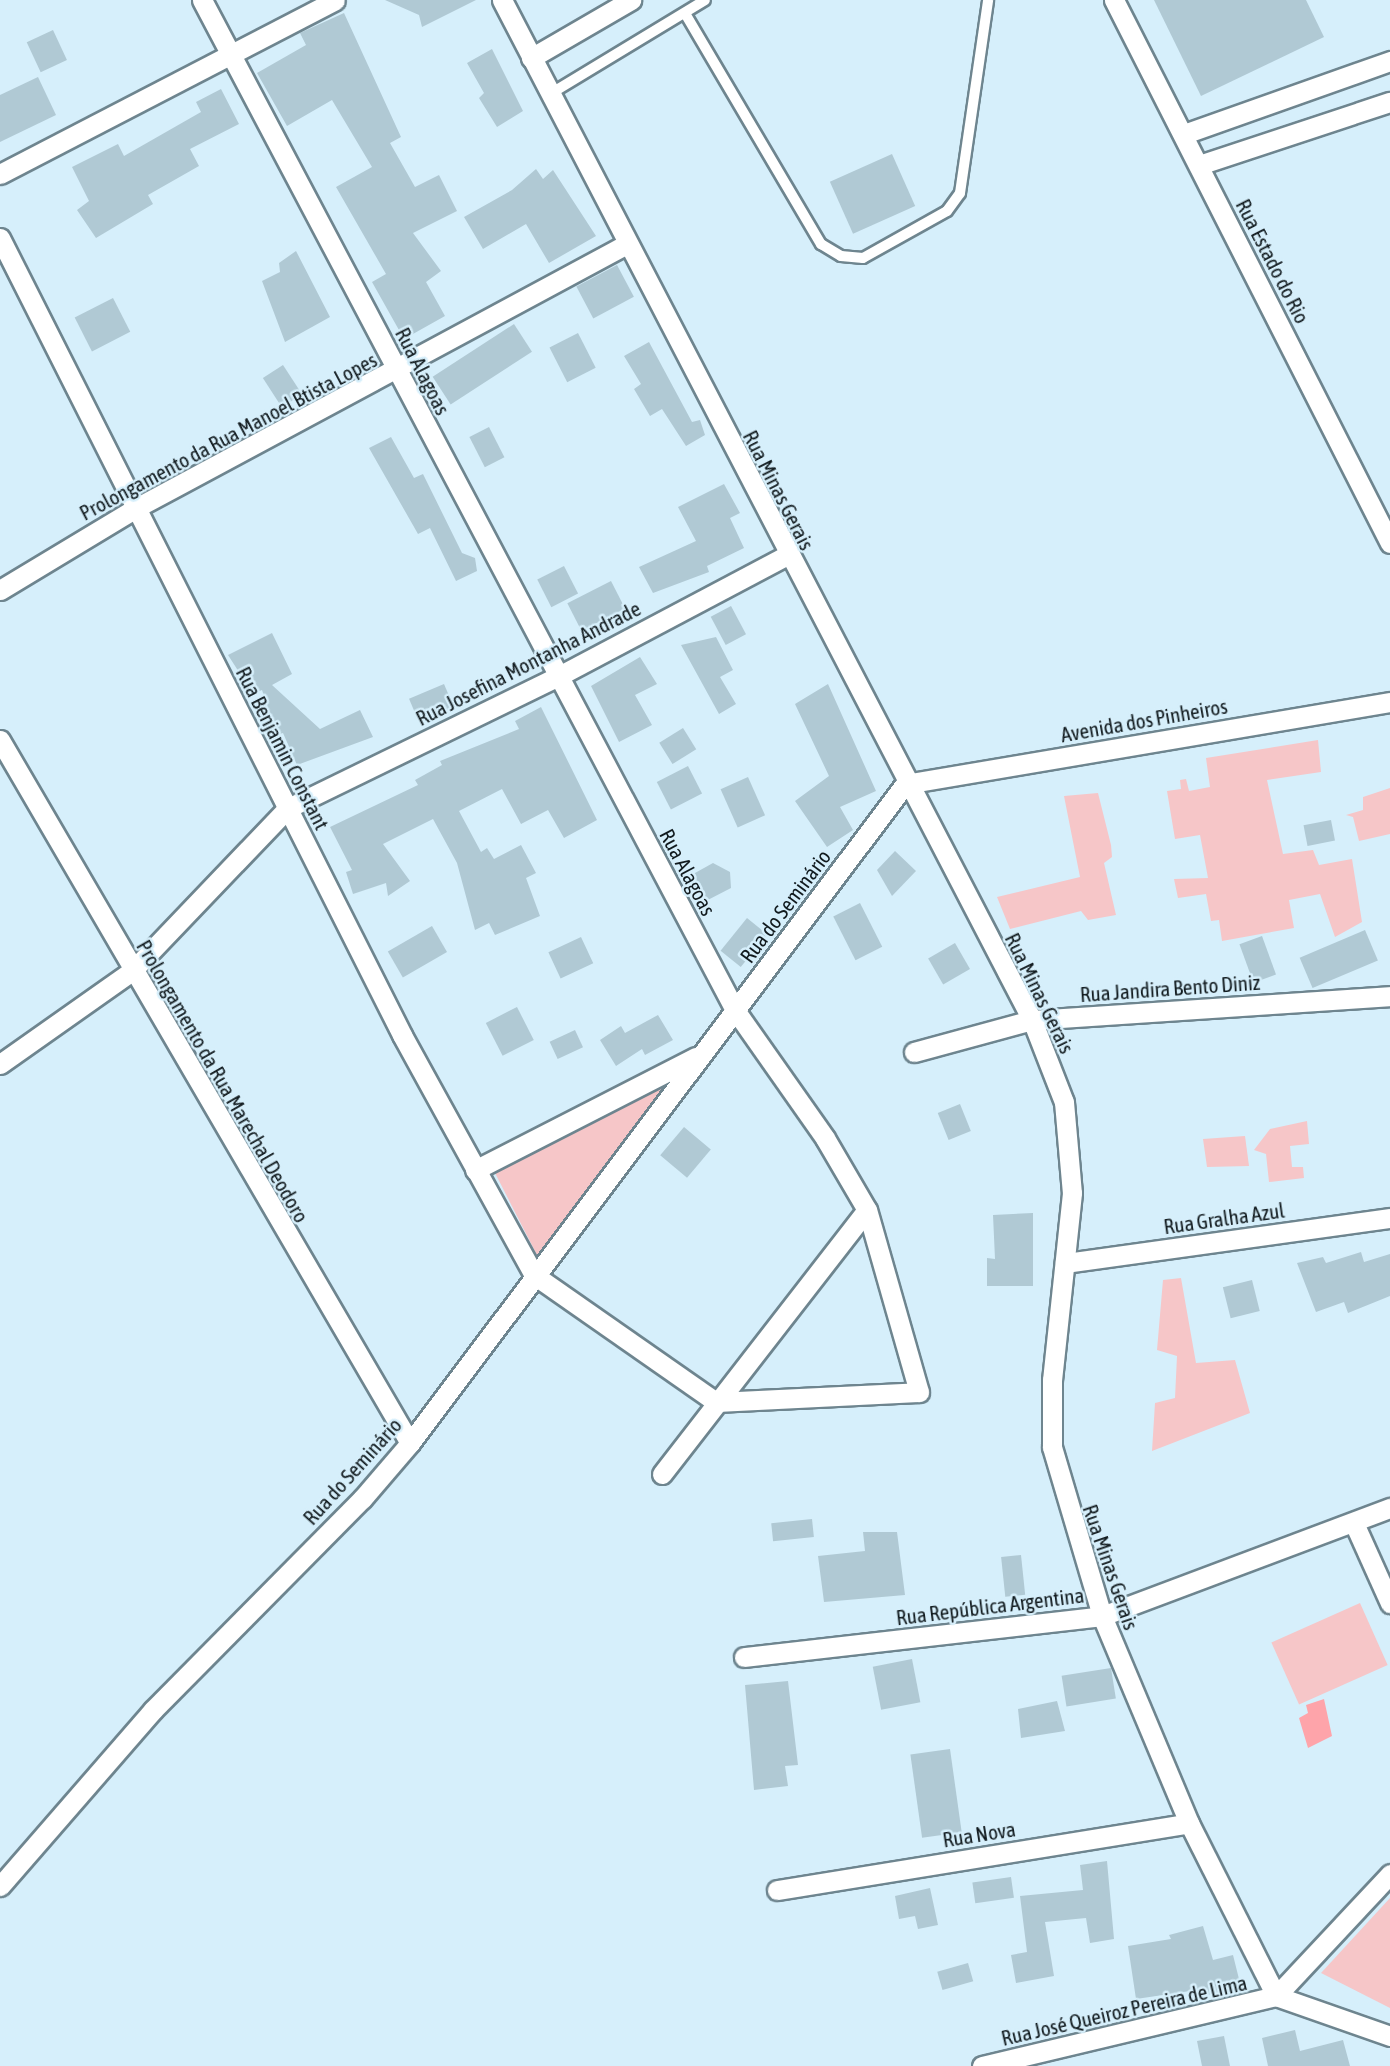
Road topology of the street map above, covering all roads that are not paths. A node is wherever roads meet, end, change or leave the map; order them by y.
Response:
1 (202, 0) edge
2 (335, 0) edge
3 (502, 0) edge
4 (631, 0) edge
5 (705, 0) edge
6 (988, 0) edge
7 (1114, 0) edge
8 (686, 15) junction
9 (232, 53) junction
10 (531, 58) junction
11 (1390, 61) edge
12 (550, 94) junction
13 (1390, 102) edge
14 (1184, 134) junction
15 (1199, 165) junction
16 (0, 174) edge
17 (0, 238) edge
18 (627, 244) junction
19 (397, 371) junction
20 (136, 508) junction
21 (1390, 543) edge
22 (787, 555) junction
23 (0, 590) edge
24 (556, 677) junction
25 (1390, 702) edge
26 (0, 740) edge
27 (905, 784) junction
28 (288, 808) junction
29 (132, 971) junction
30 (1390, 996) edge
31 (735, 1010) junction
32 (1032, 1020) junction
33 (914, 1052) dead end
34 (700, 1055) junction
35 (0, 1064) edge
36 (475, 1170) junction
37 (867, 1210) junction
38 (1390, 1218) edge
39 (1065, 1263) junction
40 (534, 1275) junction
41 (716, 1402) junction
42 (410, 1443) junction
43 (662, 1474) dead end
44 (1390, 1508) edge
45 (1354, 1523) junction
46 (1390, 1603) edge
47 (1101, 1616) junction
48 (744, 1657) dead end
49 (1189, 1823) junction
50 (1390, 1874) edge
51 (0, 1886) edge
52 (777, 1890) dead end
53 (1276, 1996) junction
54 (1390, 2036) edge
55 (982, 2066) edge

1 - 9 street, Rua Alagoas
2 - 9 street
3 - 10 street, Rua Minas Gerais
4 - 10 street
5 - 8 lane
6 - 8 lane
7 - 14 street, Rua Estado do Rio
8 - 12 lane
9 - 16 street
9 - 19 street, Rua Alagoas
10 - 12 street, Rua Minas Gerais
11 - 14 street
12 - 18 street, Rua Minas Gerais
13 - 15 street
14 - 15 street, Rua Estado do Rio
15 - 21 street, Rua Estado do Rio
17 - 20 street, Rua Benjamin Constant
18 - 19 street, Prolongamento da Rua Manoel Btista Lopes
18 - 22 street, Rua Minas Gerais
19 - 20 street, Prolongamento da Rua Manoel Btista Lopes
19 - 24 street, Rua Alagoas
20 - 23 street, Prolongamento da Rua Manoel Btista Lopes
20 - 28 street, Rua Benjamin Constant
22 - 24 street, Rua Josefina Montanha Andrade
22 - 27 street, Rua Minas Gerais
24 - 28 street, Rua Josefina Montanha Andrade
24 - 31 street, Rua Alagoas
25 - 27 street, Avenida dos Pinheiros
26 - 29 street, Prolongamento da Rua Marechal Deodoro
27 - 31 street, Rua do Seminário
27 - 32 street, Rua Minas Gerais
28 - 29 street
28 - 36 street, Rua Benjamin Constant
29 - 35 street
29 - 42 street, Prolongamento da Rua Marechal Deodoro
30 - 32 street, Rua Jandira Bento Diniz
31 - 34 street, Rua do Seminário
31 - 37 street, Rua Alagoas
32 - 33 street, Rua Jandira Bento Diniz
32 - 39 street, Rua Minas Gerais
34 - 36 street, Rua do Seminário
34 - 40 street, Rua do Seminário
36 - 40 street, Rua Benjamin Constant
37 - 41 street
37 - 41 street, Rua Alagoas
38 - 39 street, Rua Gralha Azul
39 - 47 street, Rua Minas Gerais
40 - 41 street
40 - 42 street, Rua do Seminário
41 - 43 street
42 - 51 street, Rua do Seminário
44 - 45 street, Rua República Argentina
45 - 46 street
45 - 47 street, Rua República Argentina
47 - 48 street, Rua República Argentina
47 - 49 street, Rua Minas Gerais
49 - 52 street, Rua Nova
49 - 53 street, Rua Minas Gerais
50 - 53 street, Rua José Queiroz Pereira de Lima
53 - 54 street
53 - 55 street, Rua José Queiroz Pereira de Lima

